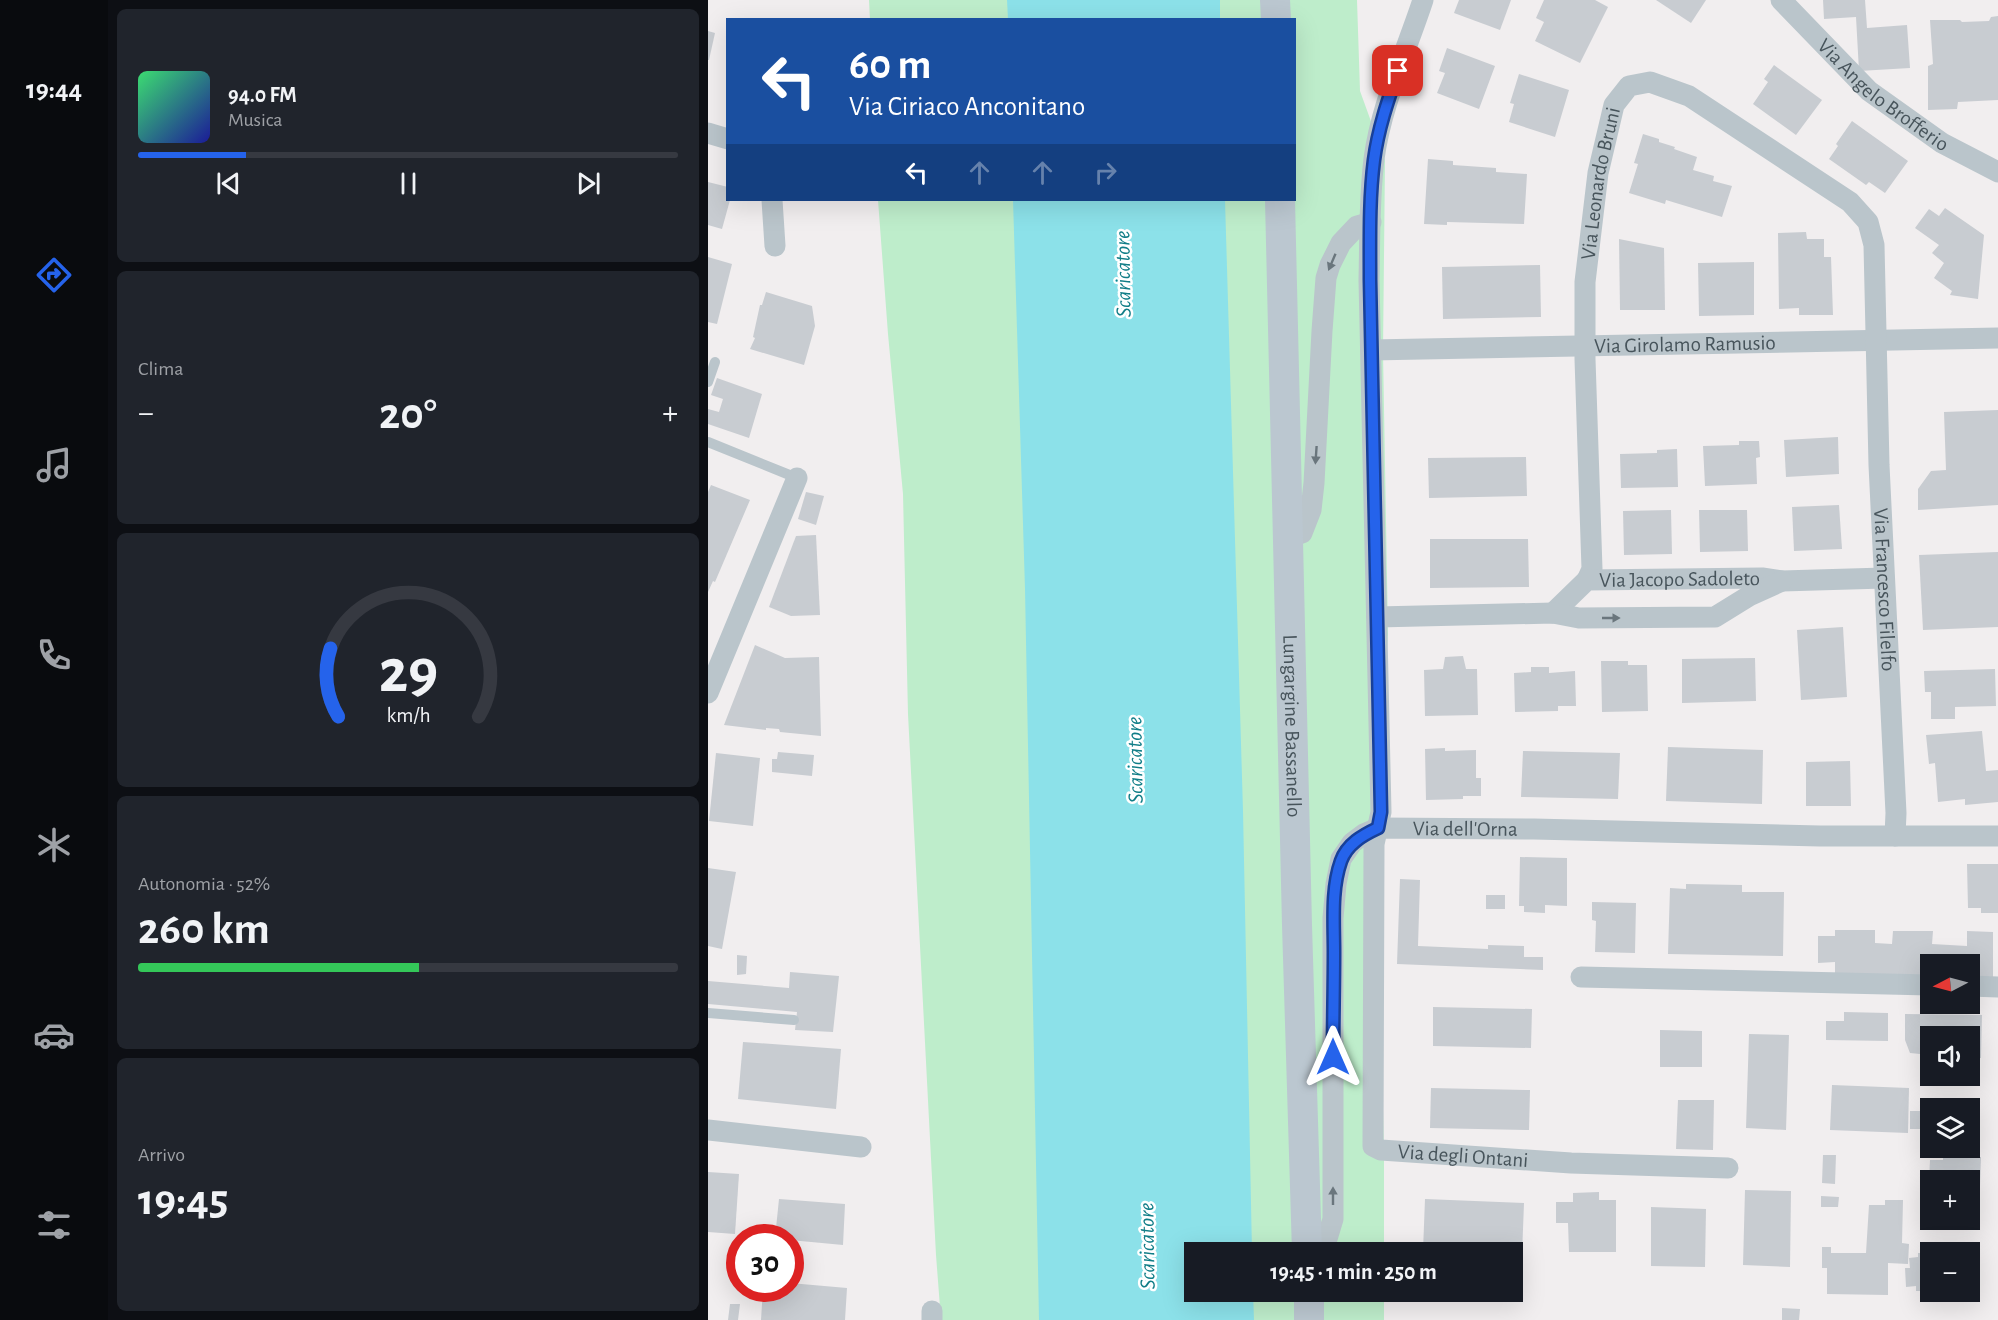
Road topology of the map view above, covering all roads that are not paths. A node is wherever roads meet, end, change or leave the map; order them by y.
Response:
1 (1275, 0) edge
2 (1423, 0) edge
3 (1781, 0) edge
4 (1276, 18) edge
5 (708, 133) edge
6 (726, 138) edge
7 (1998, 172) edge
8 (772, 201) edge
9 (1280, 201) edge
10 (1371, 222) junction
11 (775, 246) dead end
12 (1998, 338) edge
13 (1877, 341) junction
14 (1586, 347) junction
15 (1371, 350) junction
16 (715, 362) dead end
17 (708, 382) edge
18 (708, 442) edge
19 (797, 478) joint
20 (1289, 535) junction
21 (1884, 578) junction
22 (1587, 580) junction
23 (1782, 581) junction
24 (1553, 613) junction
25 (1377, 617) junction
26 (708, 693) edge
27 (1378, 828) junction
28 (1895, 836) junction
29 (1998, 836) edge
30 (1581, 977) dead end
31 (1920, 985) edge
32 (1980, 986) edge
33 (1998, 987) edge
34 (708, 1013) edge
35 (794, 1020) dead end
36 (708, 1130) edge
37 (861, 1147) dead end
38 (1728, 1168) dead end
39 (1308, 1242) edge
40 (1326, 1242) edge

1 - 4 street
2 - 10 street
3 - 7 street, Via Angelo Brofferio
5 - 6 street
8 - 11 street
9 - 20 street, Lungargine Bassanello
10 - 15 street
10 -> 20 street
12 - 13 street, Via Girolamo Ramusio
13 - 14 street, Via Girolamo Ramusio
13 - 14 street, Via Leonardo Bruni
13 - 21 street, Via Francesco Filelfo
14 - 15 street, Via Girolamo Ramusio
14 - 22 street, Via Leonardo Bruni
15 - 25 street
16 - 17 lane
18 - 19 lane
19 - 26 street
20 - 39 street, Lungargine Bassanello
21 - 23 street, Via Jacopo Sadoleto
21 - 28 street, Via Francesco Filelfo
22 - 23 street, Via Jacopo Sadoleto
22 - 24 street, Via Jacopo Sadoleto
24 -> 23 street, Via Jacopo Sadoleto
24 - 25 street, Via Jacopo Sadoleto
25 - 27 street
27 - 28 street, Via dell'Orna
27 - 38 street, Via degli Ontani
40 -> 27 street
28 - 29 street, Via dell'Orna
30 - 31 street
32 - 33 street
34 - 35 lane
36 - 37 street

